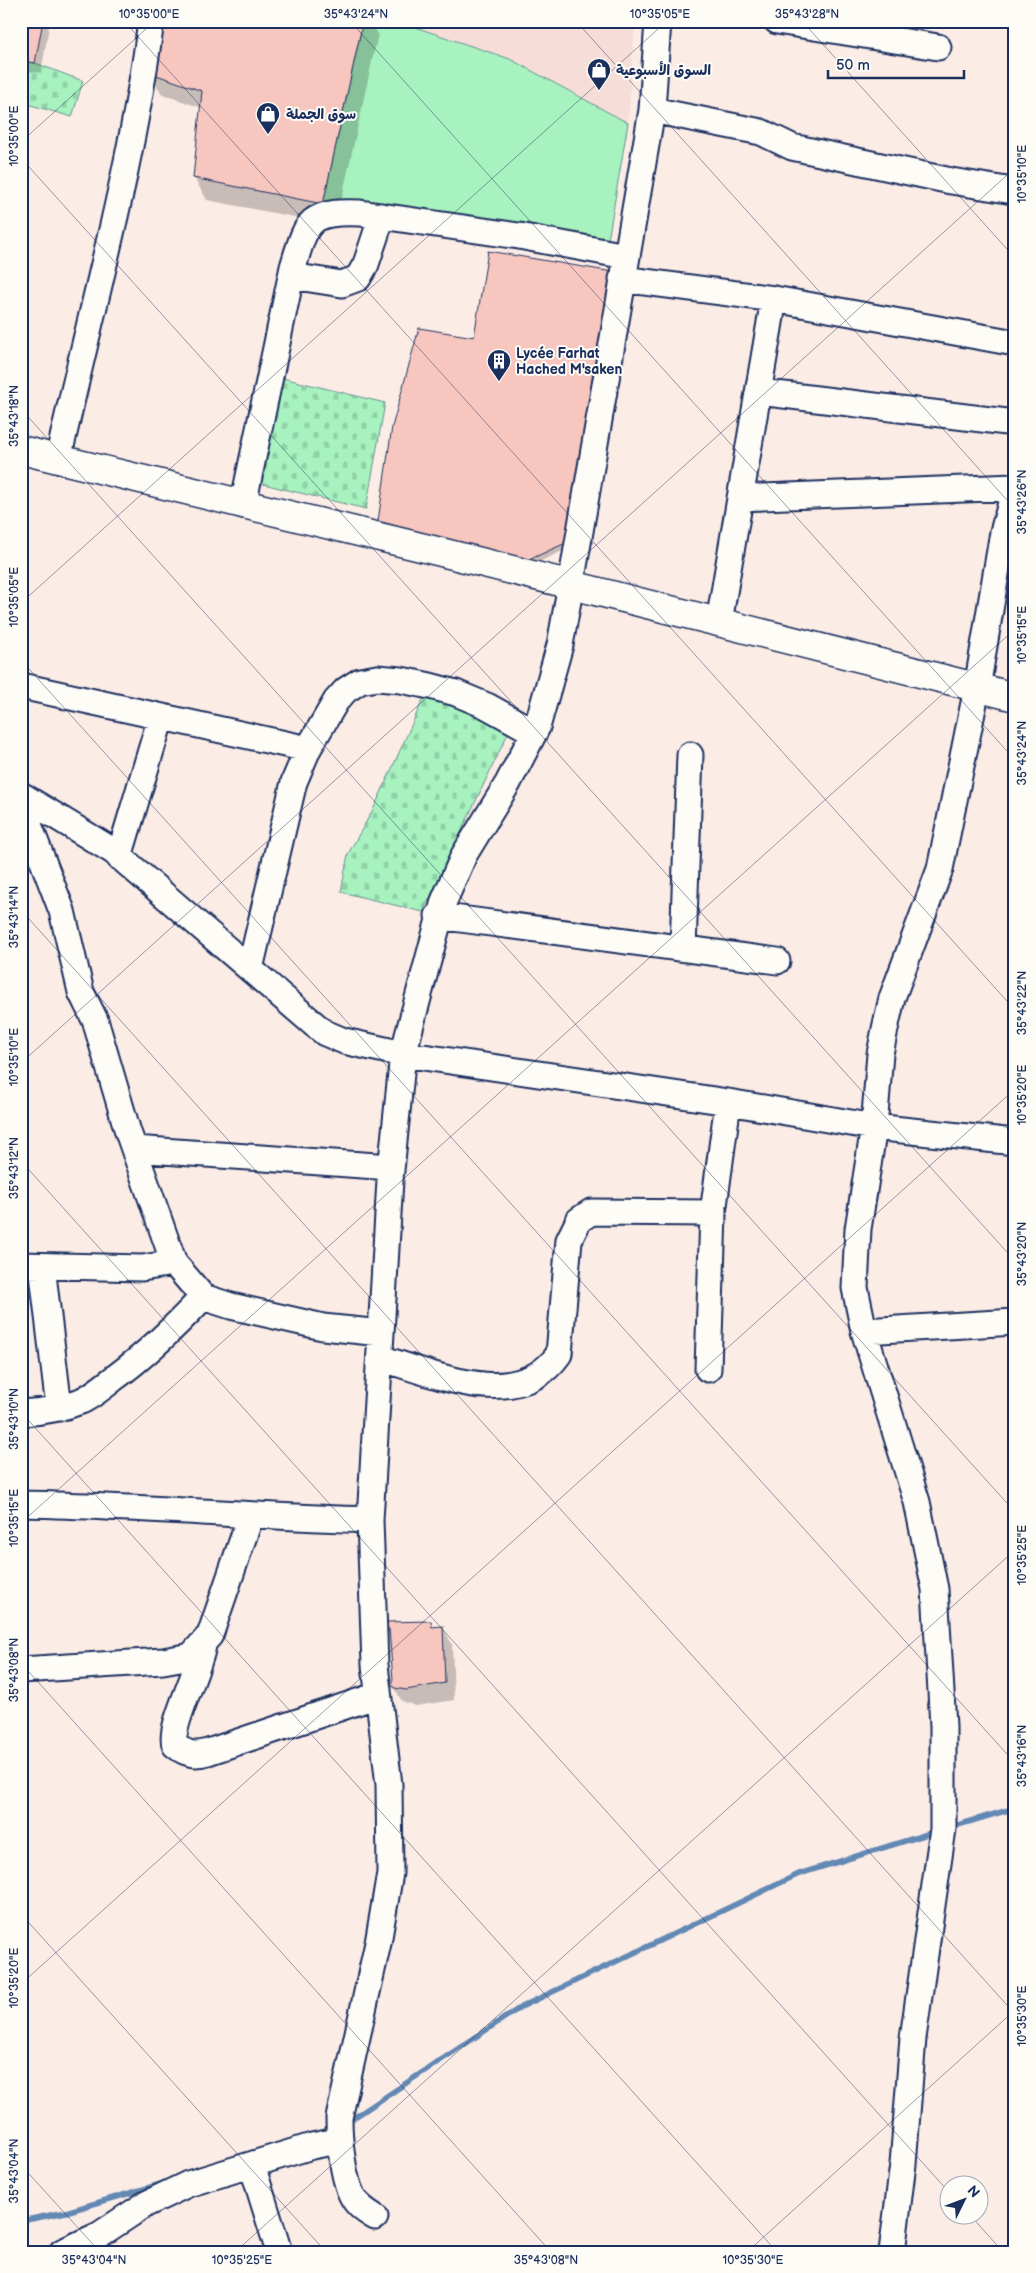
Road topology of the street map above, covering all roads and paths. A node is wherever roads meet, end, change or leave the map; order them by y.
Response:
1 (151, 21) edge
2 (658, 21) edge
3 (777, 21) edge
4 (938, 47) dead end
5 (652, 110) junction
6 (1015, 188) edge
7 (382, 216) junction
8 (624, 267) junction
9 (291, 276) junction
10 (774, 299) junction
11 (1015, 343) edge
12 (758, 392) junction
13 (1015, 423) edge
14 (21, 450) edge
15 (58, 460) junction
16 (1015, 488) edge
17 (740, 498) junction
18 (243, 504) junction
19 (1009, 532) edge
20 (570, 584) junction
21 (719, 622) junction
22 (21, 686) edge
23 (977, 688) junction
24 (1015, 697) edge
25 (162, 717) junction
26 (534, 732) junction
27 (308, 749) junction
28 (690, 755) dead end
29 (21, 795) edge
30 (21, 804) edge
31 (119, 857) junction
32 (438, 916) junction
33 (683, 948) junction
34 (777, 961) dead end
35 (250, 969) junction
36 (403, 1054) junction
37 (728, 1102) junction
38 (874, 1127) junction
39 (1015, 1142) edge
40 (134, 1148) junction
41 (391, 1167) junction
42 (713, 1213) junction
43 (174, 1263) junction
44 (32, 1265) edge
45 (203, 1297) junction
46 (1015, 1322) edge
47 (864, 1331) junction
48 (381, 1333) junction
49 (380, 1358) junction
50 (708, 1369) dead end
51 (60, 1408) junction
52 (21, 1413) edge
53 (21, 1504) edge
54 (251, 1515) junction
55 (370, 1520) junction
56 (203, 1645) junction
57 (21, 1670) edge
58 (378, 1695) junction
59 (339, 2134) junction
60 (252, 2164) junction
61 (375, 2217) dead end
62 (62, 2252) edge
63 (278, 2252) edge
64 (892, 2252) edge

1 - 15 street
2 - 5 street
3 - 4 street
5 - 6 street
5 - 8 street
7 - 8 street
7 - 9 street
7 - 9 street
8 - 10 street
8 - 20 street
9 - 18 street
10 - 11 street
10 - 12 street
12 - 13 street
12 - 17 street
14 - 15 main road
15 - 18 main road
16 - 17 street
16 - 19 street
17 - 21 street
18 - 20 main road
19 - 23 street
20 - 21 main road
20 - 26 street
21 - 23 main road
22 - 25 street
23 - 24 main road
23 - 38 street
25 - 27 street
25 - 31 street
26 - 27 street
26 - 32 street
27 - 35 street
28 - 33 street
29 - 31 street
30 - 40 street
31 - 35 street
32 - 33 street
32 - 36 street
33 - 34 street
35 - 36 street
36 - 37 street
36 - 41 street
37 - 38 street
37 - 42 street
38 - 39 street
38 - 47 street
40 - 41 street
40 - 43 street
41 - 48 street
42 - 49 street
42 - 50 street
43 - 44 street
43 - 45 street
44 - 51 street
45 - 48 street
45 - 51 street
46 - 47 street
47 - 64 street
48 - 49 street
49 - 55 street
51 - 52 street
53 - 54 street
54 - 55 street
54 - 56 street
55 - 58 street
56 - 57 street
56 - 58 street
58 - 59 street
59 - 60 street
59 - 61 street
60 - 62 street
60 - 63 street

